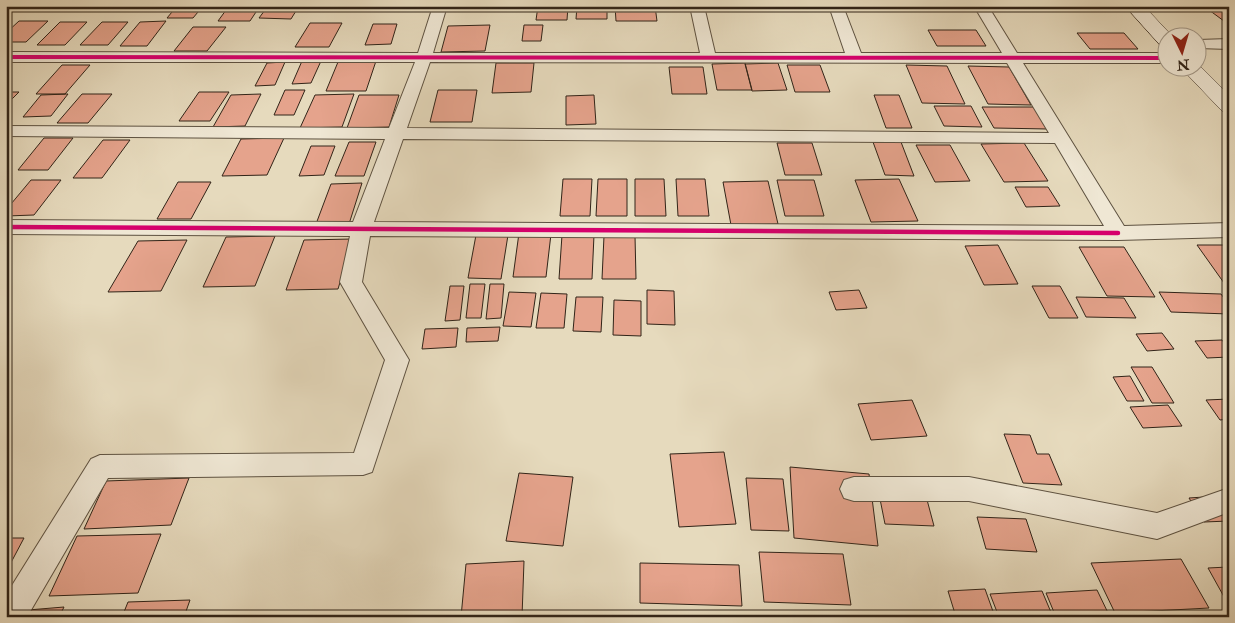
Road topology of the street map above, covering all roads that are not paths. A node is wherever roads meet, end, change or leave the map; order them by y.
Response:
1 (440, 6) edge
2 (697, 6) edge
3 (836, 6) edge
4 (981, 6) edge
5 (1134, 6) edge
6 (1148, 6) edge
7 (1169, 28) edge
8 (1158, 31) edge
9 (1229, 44) edge
10 (1208, 52) edge
11 (6, 57) edge
12 (424, 58) junction
13 (1158, 58) edge
14 (709, 59) junction
15 (855, 59) junction
16 (1013, 59) junction
17 (1208, 68) edge
18 (1208, 75) edge
19 (1229, 88) edge
20 (1229, 107) edge
21 (6, 131) edge
22 (397, 134) junction
23 (1060, 138) junction
24 (6, 227) edge
25 (361, 229) junction
26 (1229, 230) edge
27 (1118, 233) junction
28 (854, 489) dead end
29 (1229, 500) edge
30 (10, 617) edge

1 - 12 street
2 - 14 street
3 - 15 street
4 - 16 street
5 - 8 main road
6 - 7 main road
9 - 10 street
11 - 12 street
12 - 14 street
12 - 22 street
13 - 16 street
14 - 15 street
15 - 16 street
16 - 23 street
17 - 19 main road
18 - 20 main road
21 - 22 street
22 - 23 street
22 - 25 street
23 - 27 street
24 - 25 street
25 - 27 street
25 - 30 street
26 - 27 street
28 - 29 street

